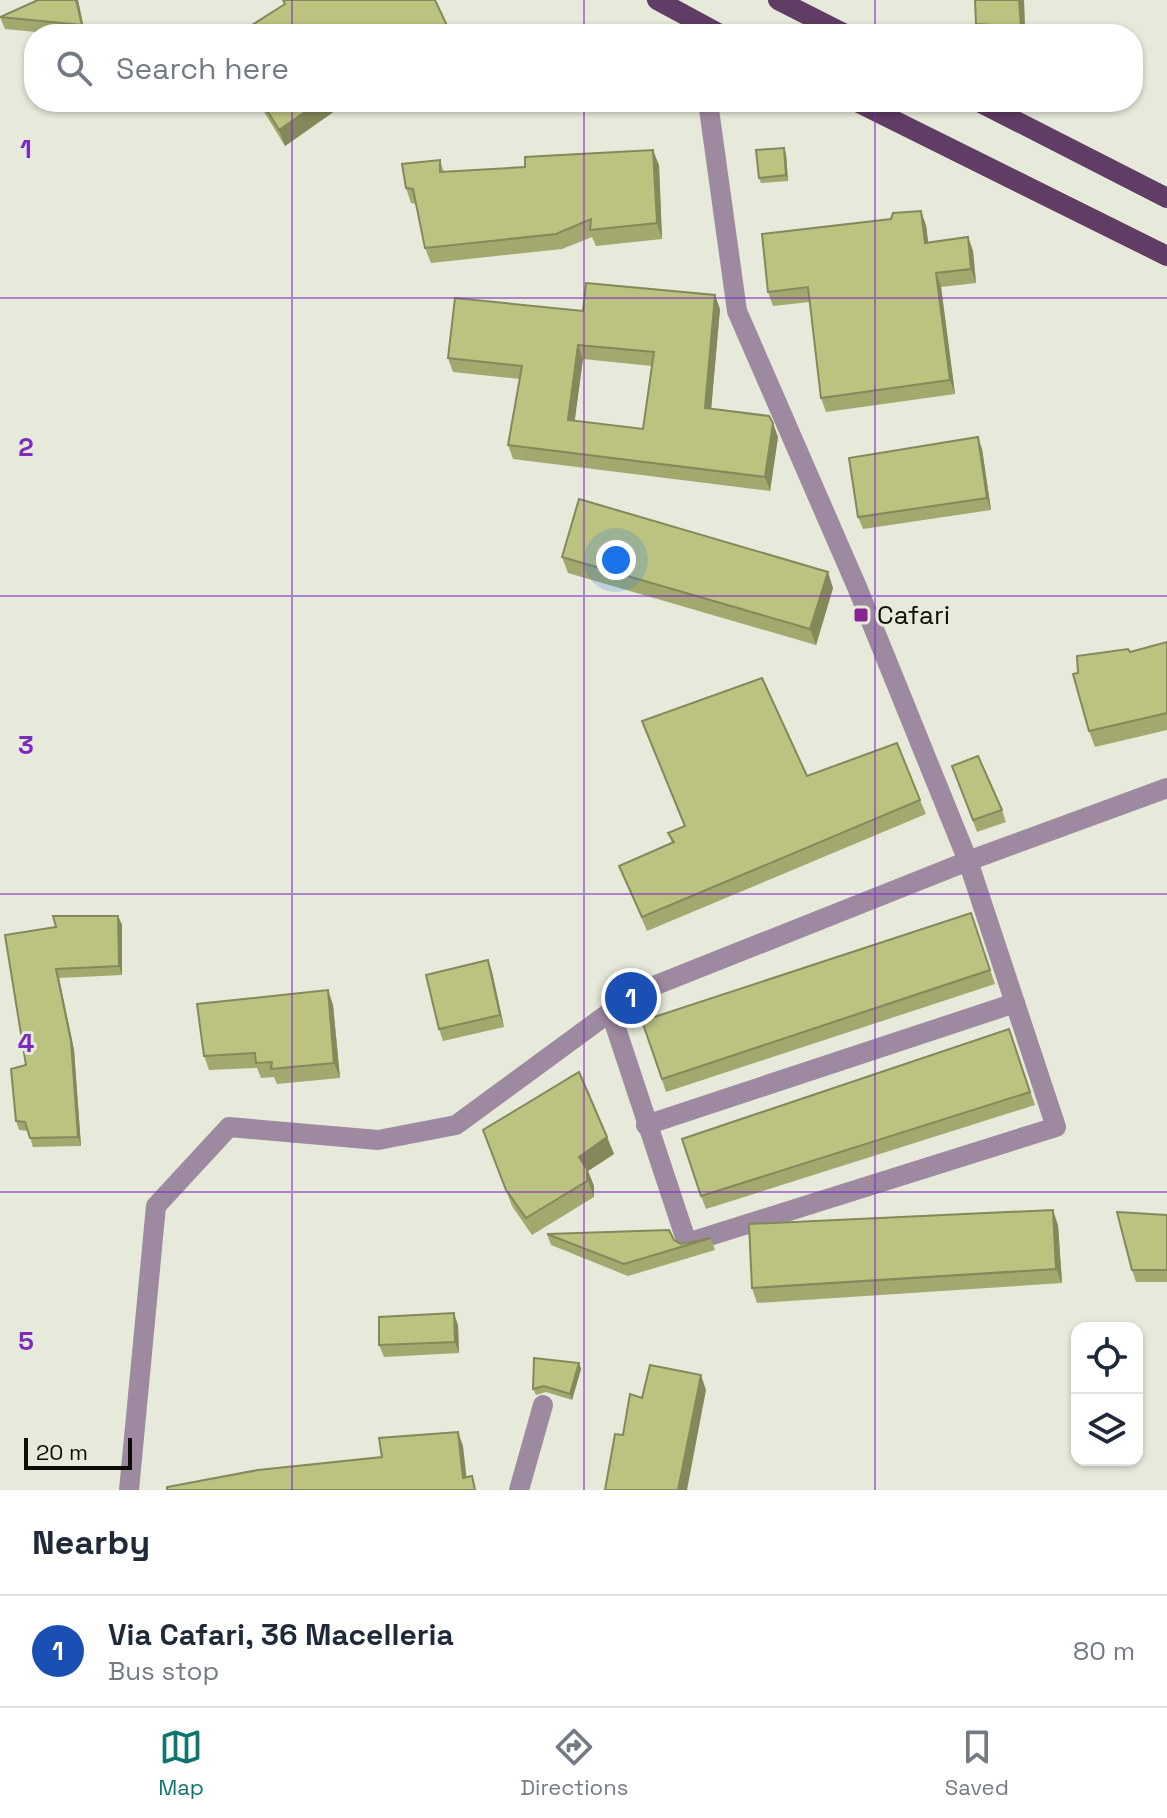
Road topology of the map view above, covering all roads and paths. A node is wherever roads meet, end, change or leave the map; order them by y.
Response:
1 (657, 0) edge
2 (778, 0) edge
3 (701, 24) edge
4 (825, 24) edge
5 (709, 112) edge
6 (877, 112) edge
7 (999, 112) edge
8 (1167, 198) edge
9 (1167, 256) edge
10 (1167, 788) edge
11 (968, 861) junction
12 (1015, 1003) junction
13 (611, 1013) junction
14 (646, 1125) junction
15 (543, 1405) dead end
16 (129, 1490) edge
17 (519, 1490) edge

1 - 3 main road
2 - 4 main road
5 - 11 street
6 - 9 main road
7 - 8 main road
10 - 11 street
11 - 12 street
11 - 13 street
12 - 14 street
12 - 14 street
13 - 14 street
13 - 16 street
15 - 17 street

